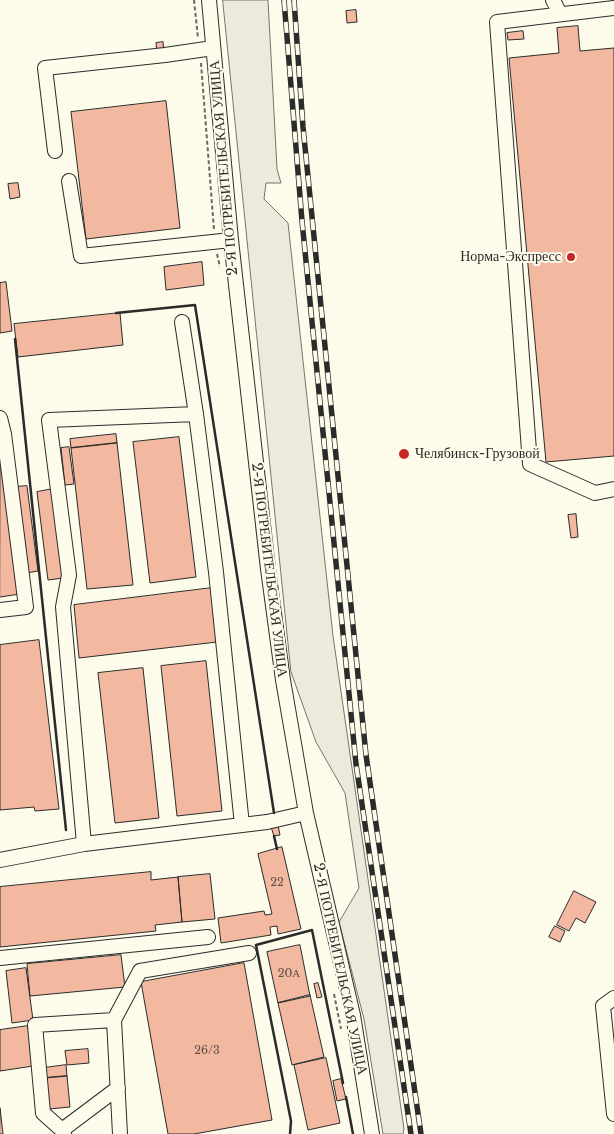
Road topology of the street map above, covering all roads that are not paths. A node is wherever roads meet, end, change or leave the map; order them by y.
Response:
1 (209, 0) edge
2 (553, 0) edge
3 (614, 8) edge
4 (560, 14) junction
5 (213, 48) junction
6 (54, 151) dead end
7 (69, 181) dead end
8 (231, 240) junction
9 (182, 322) dead end
10 (196, 414) junction
11 (0, 418) edge
12 (614, 489) edge
13 (0, 610) edge
14 (306, 813) junction
15 (242, 825) junction
16 (84, 844) junction
17 (0, 860) edge
18 (208, 937) dead end
19 (249, 953) dead end
20 (0, 958) edge
21 (614, 998) edge
22 (114, 1020) junction
23 (118, 1088) junction
24 (614, 1114) edge
25 (63, 1132) edge
26 (120, 1134) edge
27 (372, 1134) edge

1 - 5 street, 2-Я ПОТРЕБИТЕЛЬСКАЯ УЛИЦА
2 - 4 street
3 - 4 street
4 - 12 street
5 - 6 street
5 - 8 street, 2-Я ПОТРЕБИТЕЛЬСКАЯ УЛИЦА
7 - 8 street
8 - 14 street, 2-Я ПОТРЕБИТЕЛЬСКАЯ УЛИЦА
9 - 10 street
10 - 15 street
10 - 16 street
11 - 13 street
14 - 15 street
14 - 27 street, 2-Я ПОТРЕБИТЕЛЬСКАЯ УЛИЦА
15 - 16 street
16 - 17 street
18 - 20 street
19 - 22 street
21 - 24 street
22 - 23 street
22 - 25 street
23 - 25 street
23 - 26 street

